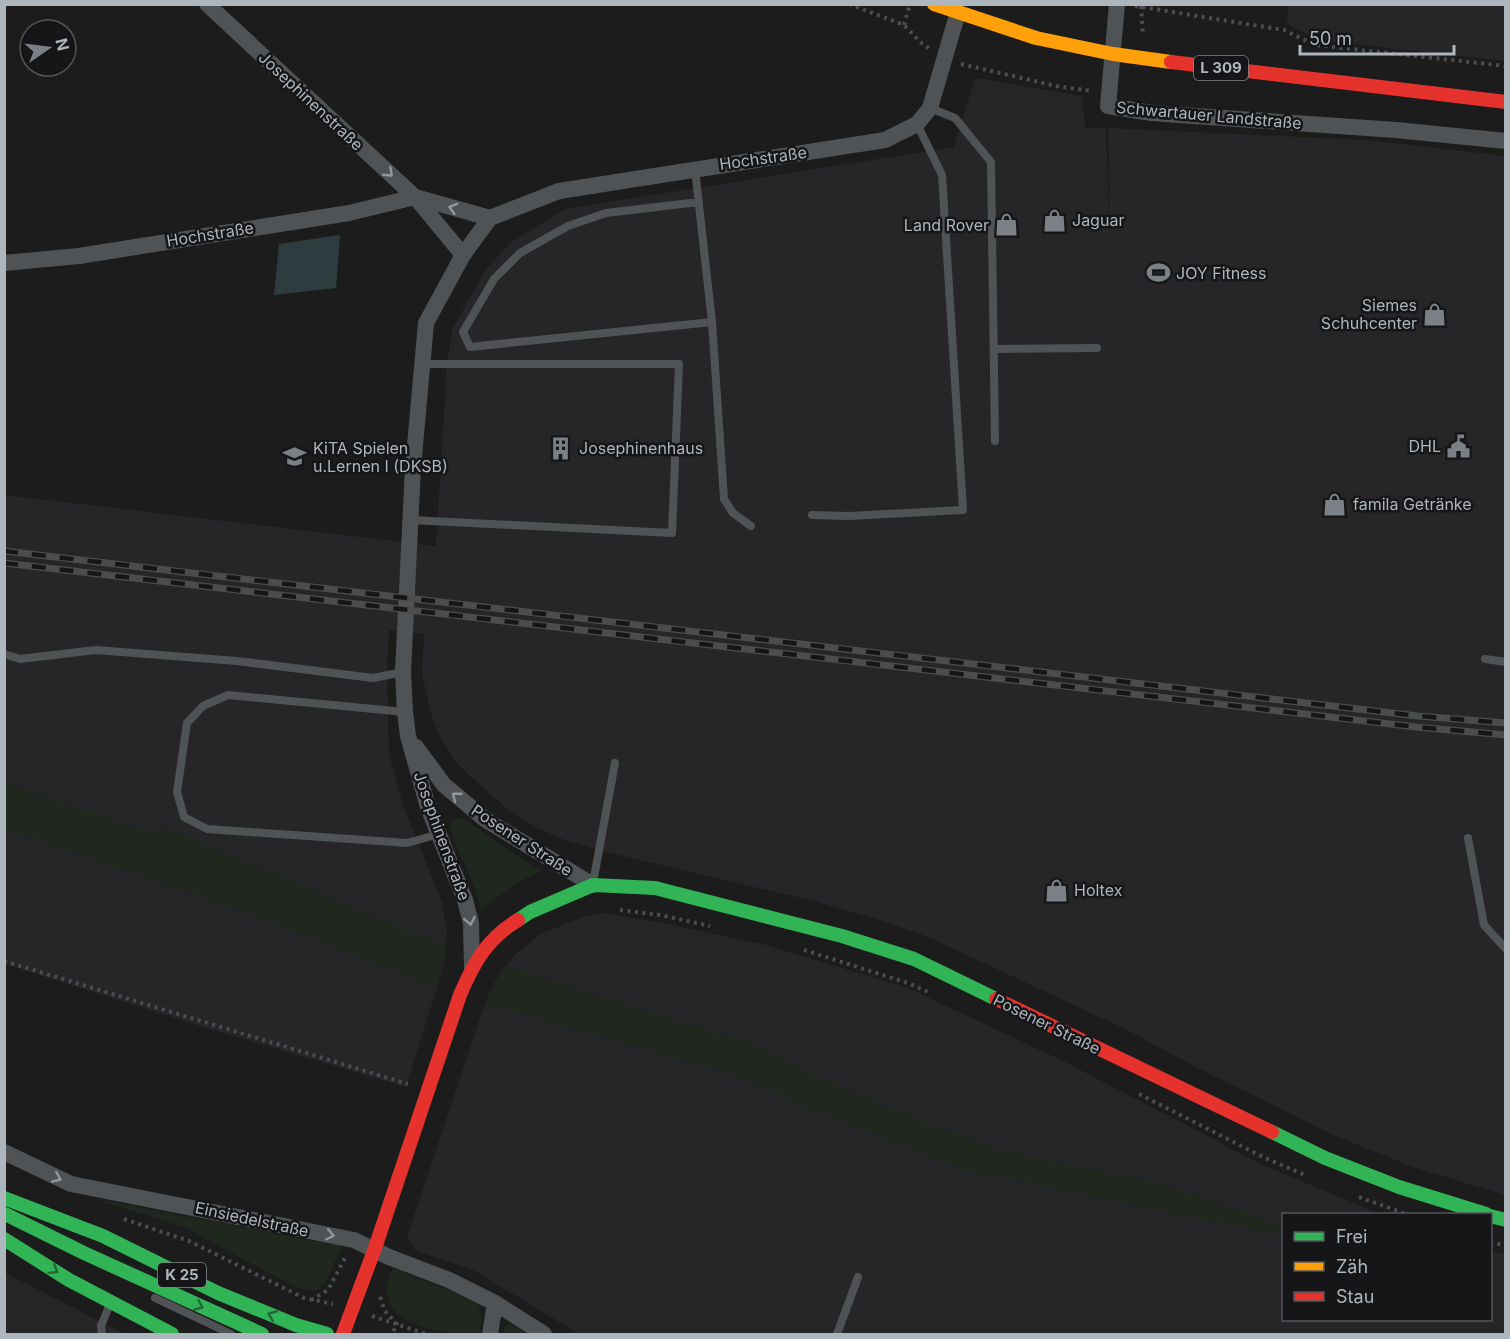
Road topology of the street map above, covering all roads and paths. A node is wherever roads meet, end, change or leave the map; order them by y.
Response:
1 (207, 4) edge
2 (849, 4) edge
3 (910, 4) edge
4 (934, 4) edge
5 (1045, 4) edge
6 (1068, 4) edge
7 (1117, 5) edge
8 (958, 12) junction
9 (904, 25) junction
10 (1113, 54) junction
11 (945, 59) junction
12 (1506, 66) edge
13 (1108, 93) junction
14 (1506, 102) edge
15 (930, 108) junction
16 (917, 124) junction
17 (1506, 141) edge
18 (695, 168) junction
19 (415, 197) junction
20 (699, 202) junction
21 (490, 218) junction
22 (463, 255) junction
23 (4, 263) edge
24 (712, 322) junction
25 (1097, 348) dead end
26 (994, 349) junction
27 (422, 364) junction
28 (995, 441) dead end
29 (812, 515) dead end
30 (411, 520) junction
31 (751, 526) dead end
32 (4, 654) edge
33 (1485, 659) dead end
34 (1506, 662) edge
35 (403, 672) junction
36 (405, 712) junction
37 (408, 736) junction
38 (615, 763) dead end
39 (439, 834) junction
40 (1468, 838) dead end
41 (593, 885) junction
42 (616, 909) dead end
43 (713, 927) dead end
44 (800, 949) dead end
45 (1506, 949) edge
46 (4, 961) edge
47 (472, 967) junction
48 (930, 993) dead end
49 (430, 1087) junction
50 (1139, 1094) dead end
51 (4, 1152) edge
52 (1309, 1176) dead end
53 (1353, 1194) dead end
54 (4, 1198) edge
55 (1401, 1213) edge
56 (1480, 1213) edge
57 (4, 1214) edge
58 (115, 1216) dead end
59 (32, 1228) junction
60 (4, 1239) edge
61 (375, 1248) junction
62 (858, 1277) dead end
63 (136, 1287) dead end
64 (380, 1288) dead end
65 (147, 1293) dead end
66 (310, 1300) dead end
67 (110, 1303) junction
68 (495, 1303) junction
69 (102, 1335) edge
70 (172, 1335) edge
71 (231, 1335) edge
72 (262, 1335) edge
73 (327, 1335) edge
74 (343, 1335) edge
75 (392, 1335) edge
76 (490, 1335) edge
77 (544, 1335) edge
78 (837, 1335) edge

1 -> 19 street, Josephinenstraße
2 - 9 path
3 - 9 path
4 - 8 street, L 309
5 - 6 path
7 - 10 street, Schwartauer Landstraße
7 - 12 path
8 - 10 street, L 309
8 - 11 street, Hochstraße
9 - 11 path
10 - 13 street, Schwartauer Landstraße
10 - 14 street, L 309
11 - 13 path
11 - 15 street, Hochstraße
13 - 17 street, Schwartauer Landstraße
15 - 16 street, Hochstraße
15 - 26 lane
16 - 18 street, Hochstraße
16 - 29 lane
18 - 20 lane
18 - 21 street, Hochstraße
21 -> 19 street, Hochstraße
19 - 22 street
19 - 23 street, Hochstraße
20 - 24 lane
20 - 24 lane
21 - 22 street
22 - 27 street, Josephinenstraße
24 - 31 lane
25 - 26 lane
26 - 28 lane
27 - 30 street, Josephinenstraße
27 - 30 lane
30 - 35 street, Josephinenstraße
32 - 35 lane
33 - 34 lane
35 - 36 street, Josephinenstraße
36 - 37 street, Josephinenstraße
36 - 39 lane
37 - 39 street, Josephinenstraße
41 -> 37 street, Posener Straße
38 - 41 lane
39 -> 47 street, Josephinenstraße
40 - 45 lane
41 - 47 street, Posener Straße
41 - 56 street, Posener Straße
42 - 43 path
44 - 48 path
46 - 49 path
47 - 49 street, Josephinenstraße
49 - 61 street, Josephinenstraße
50 - 52 path
51 -> 61 street, Einsiedelstraße
53 - 55 path
73 -> 54 street, K 25
57 - 59 street, K 25
58 - 66 path
59 - 63 lane
59 -> 72 street, K 25
60 -> 67 street
61 - 68 street, Einsiedelstraße
61 - 74 street, Josephinenstraße
62 - 78 lane
64 - 75 path
65 - 71 lane
67 - 69 lane
67 - 70 street
68 - 76 street
68 - 77 street, Einsiedelstraße

